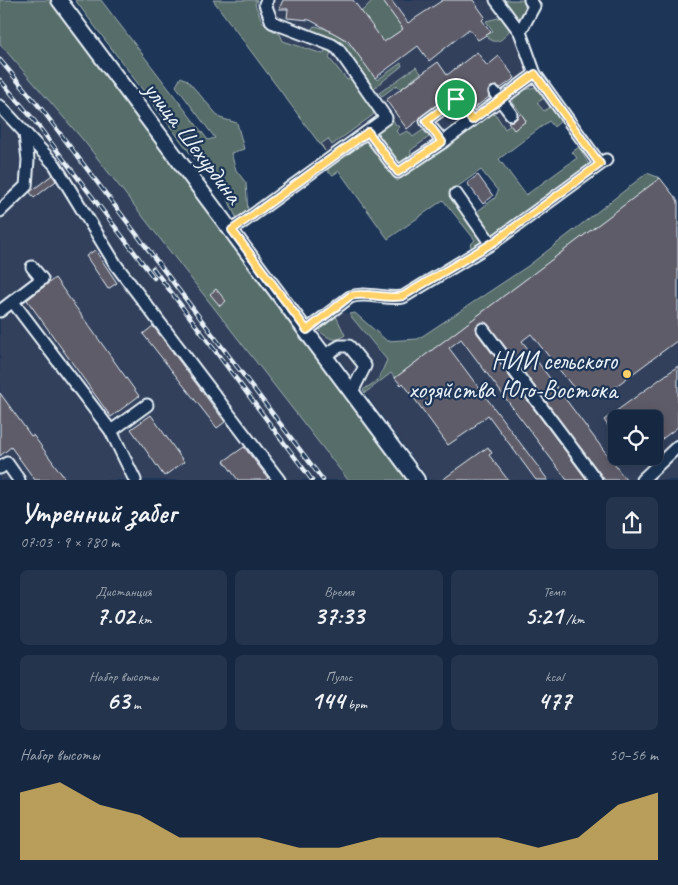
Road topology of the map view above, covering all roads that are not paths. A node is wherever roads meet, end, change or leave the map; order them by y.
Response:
1 (59, 0) edge
2 (267, 0) edge
3 (496, 0) edge
4 (530, 0) edge
5 (520, 32) junction
6 (535, 74) junction
7 (498, 96) junction
8 (0, 106) edge
9 (511, 114) dead end
10 (472, 120) junction
11 (368, 132) junction
12 (25, 134) junction
13 (442, 142) junction
14 (456, 194) dead end
15 (0, 211) edge
16 (232, 230) junction
17 (491, 244) junction
18 (32, 267) dead end
19 (13, 302) junction
20 (0, 311) edge
21 (307, 330) junction
22 (483, 330) dead end
23 (325, 355) junction
24 (352, 392) junction
25 (147, 405) dead end
26 (111, 431) junction
27 (678, 446) edge
28 (0, 468) edge
29 (20, 480) edge
30 (135, 480) edge
31 (279, 480) edge
32 (417, 480) edge
33 (596, 480) edge
34 (642, 480) edge

1 - 16 main road, улица Шехурдина
2 - 11 street
3 - 5 street
4 - 5 street
5 - 6 street
6 - 7 street
6 - 17 street
7 - 9 street
7 - 10 street
8 - 12 street
10 - 13 street
10 - 13 street
11 - 13 street
11 - 16 street
12 - 15 street
12 - 31 street
14 - 17 street
16 - 21 main road, улица Шехурдина
17 - 21 street
18 - 19 street
19 - 20 street
19 - 26 street
21 - 23 main road, улица Шехурдина
22 - 33 street
23 - 24 main road, улица Шехурдина
23 - 24 street
24 - 32 main road, улица Шехурдина
25 - 26 street
26 - 30 street
27 - 34 street
28 - 29 street

